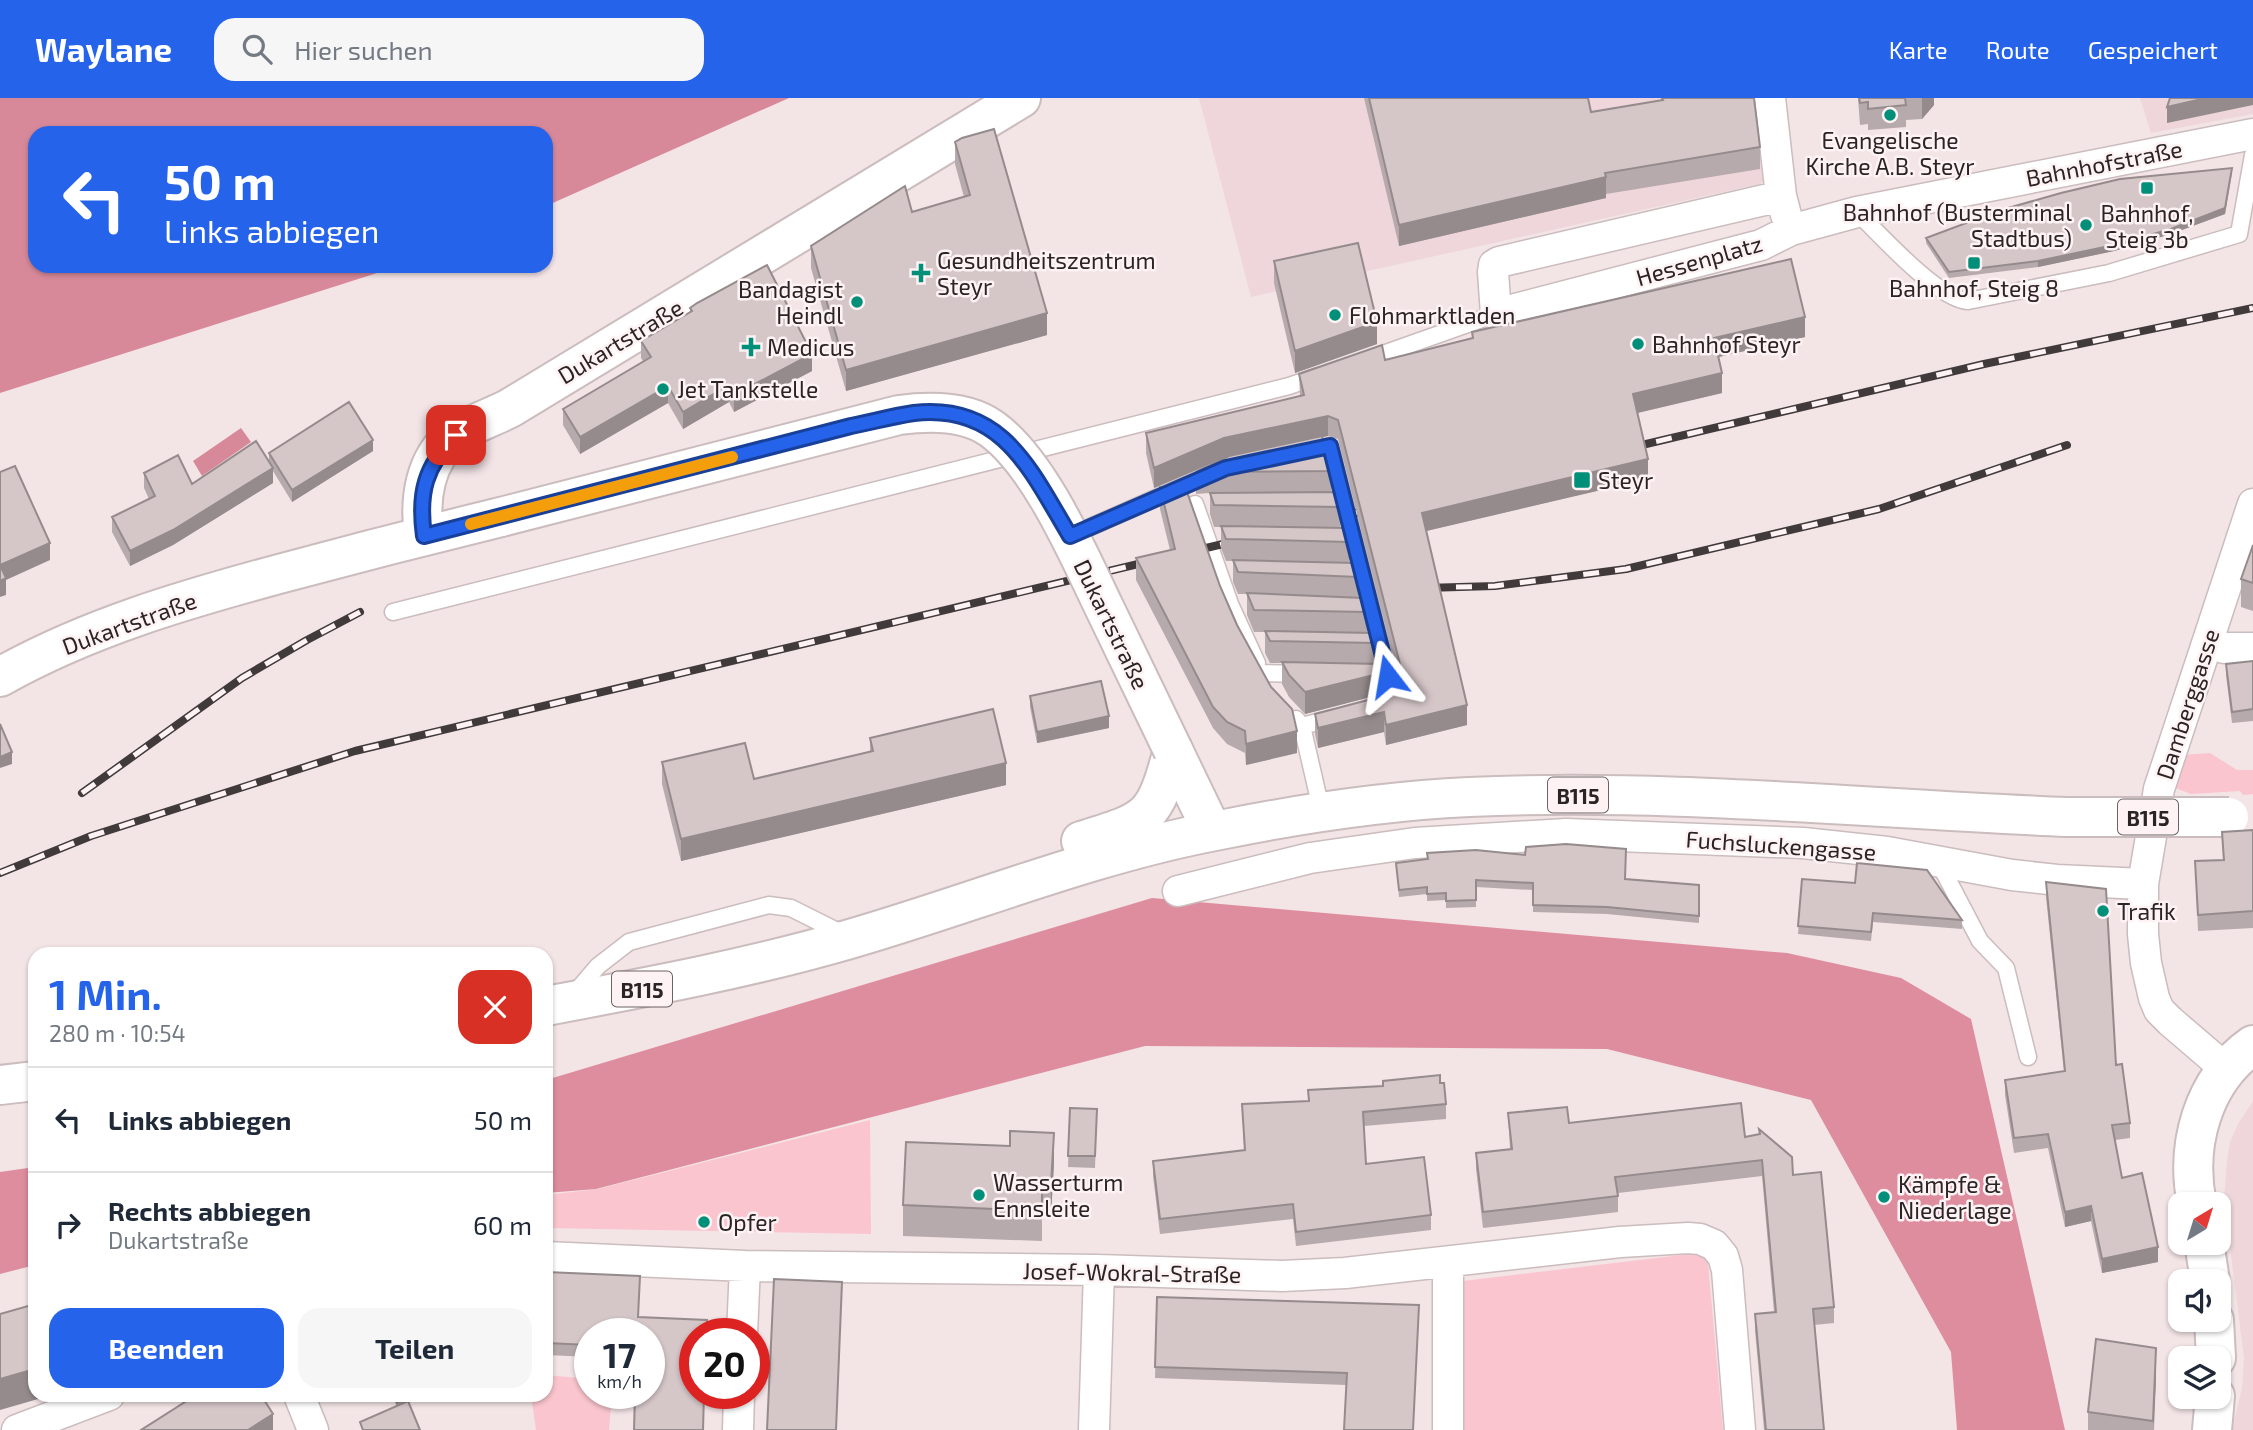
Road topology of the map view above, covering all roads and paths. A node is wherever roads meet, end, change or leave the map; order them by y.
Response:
1 (1021, 98) edge
2 (1770, 98) edge
3 (2253, 134) edge
4 (2253, 155) edge
5 (1781, 196) junction
6 (1857, 212) junction
7 (1791, 230) junction
8 (1496, 314) junction
9 (1291, 454) edge
10 (1226, 468) edge
11 (1155, 498) junction
12 (2253, 505) edge
13 (424, 536) junction
14 (1070, 536) junction
15 (393, 612) dead end
16 (1247, 642) junction
17 (1270, 642) edge
18 (2208, 643) junction
19 (2253, 648) edge
20 (1262, 673) junction
21 (1315, 674) edge
22 (0, 677) edge
23 (1274, 693) edge
24 (1287, 710) edge
25 (1302, 726) junction
26 (1173, 750) junction
27 (1322, 813) junction
28 (2241, 817) edge
29 (1212, 831) junction
30 (1938, 860) junction
31 (2144, 884) junction
32 (1178, 891) dead end
33 (984, 896) junction
34 (851, 939) junction
35 (556, 1004) edge
36 (2028, 1056) dead end
37 (2240, 1057) edge
38 (28, 1082) edge
39 (0, 1085) edge
40 (2195, 1192) edge
41 (553, 1257) edge
42 (1448, 1263) junction
43 (745, 1266) junction
44 (1099, 1270) junction
45 (743, 1318) edge
46 (91, 1402) edge
47 (302, 1402) edge
48 (739, 1409) edge
49 (2214, 1409) edge
50 (18, 1430) edge
51 (313, 1430) edge
52 (738, 1430) edge
53 (1094, 1430) edge
54 (1448, 1430) edge
55 (1740, 1430) edge
56 (2212, 1430) edge

1 - 13 main road, Dukartstraße
2 - 5 street
3 - 6 street, Bahnhofstraße
4 - 6 lane
5 - 7 street, Hessenplatz
5 - 8 street, Hessenplatz
6 - 7 street, Bahnhofstraße
7 - 8 street, Hessenplatz
8 - 15 lane
9 - 25 lane
10 - 11 lane
11 - 14 lane
11 - 16 lane
12 - 18 street, Damberggasse
13 - 14 main road, Dukartstraße, bridge
13 - 22 main road, Dukartstraße
14 - 26 main road, Dukartstraße, bridge
16 - 17 lane
16 - 20 lane
18 - 19 street
18 - 31 street, Damberggasse
20 - 21 lane
20 - 23 lane
24 - 25 lane
25 - 27 lane
26 - 29 main road, Dukartstraße
26 - 33 main road
27 - 28 main road, B115, bridge
27 - 29 main road, B115
29 - 33 main road, B115
30 - 31 street, Fuchsluckengasse
30 - 32 street, Fuchsluckengasse
30 - 36 lane
31 - 37 street, Damberggasse
33 - 34 main road, B115
34 - 35 main road, B115
34 - 35 lane
37 - 40 main road, Damberggasse
38 - 39 main road
41 - 43 street, Josef-Wokral-Straße
42 - 44 street, Josef-Wokral-Straße
42 - 54 street
42 - 55 street, Josef-Wokral-Straße
43 - 44 street, Josef-Wokral-Straße
43 - 45 street
44 - 53 street
46 - 50 street
47 - 51 street
48 - 52 street
49 - 56 main road

